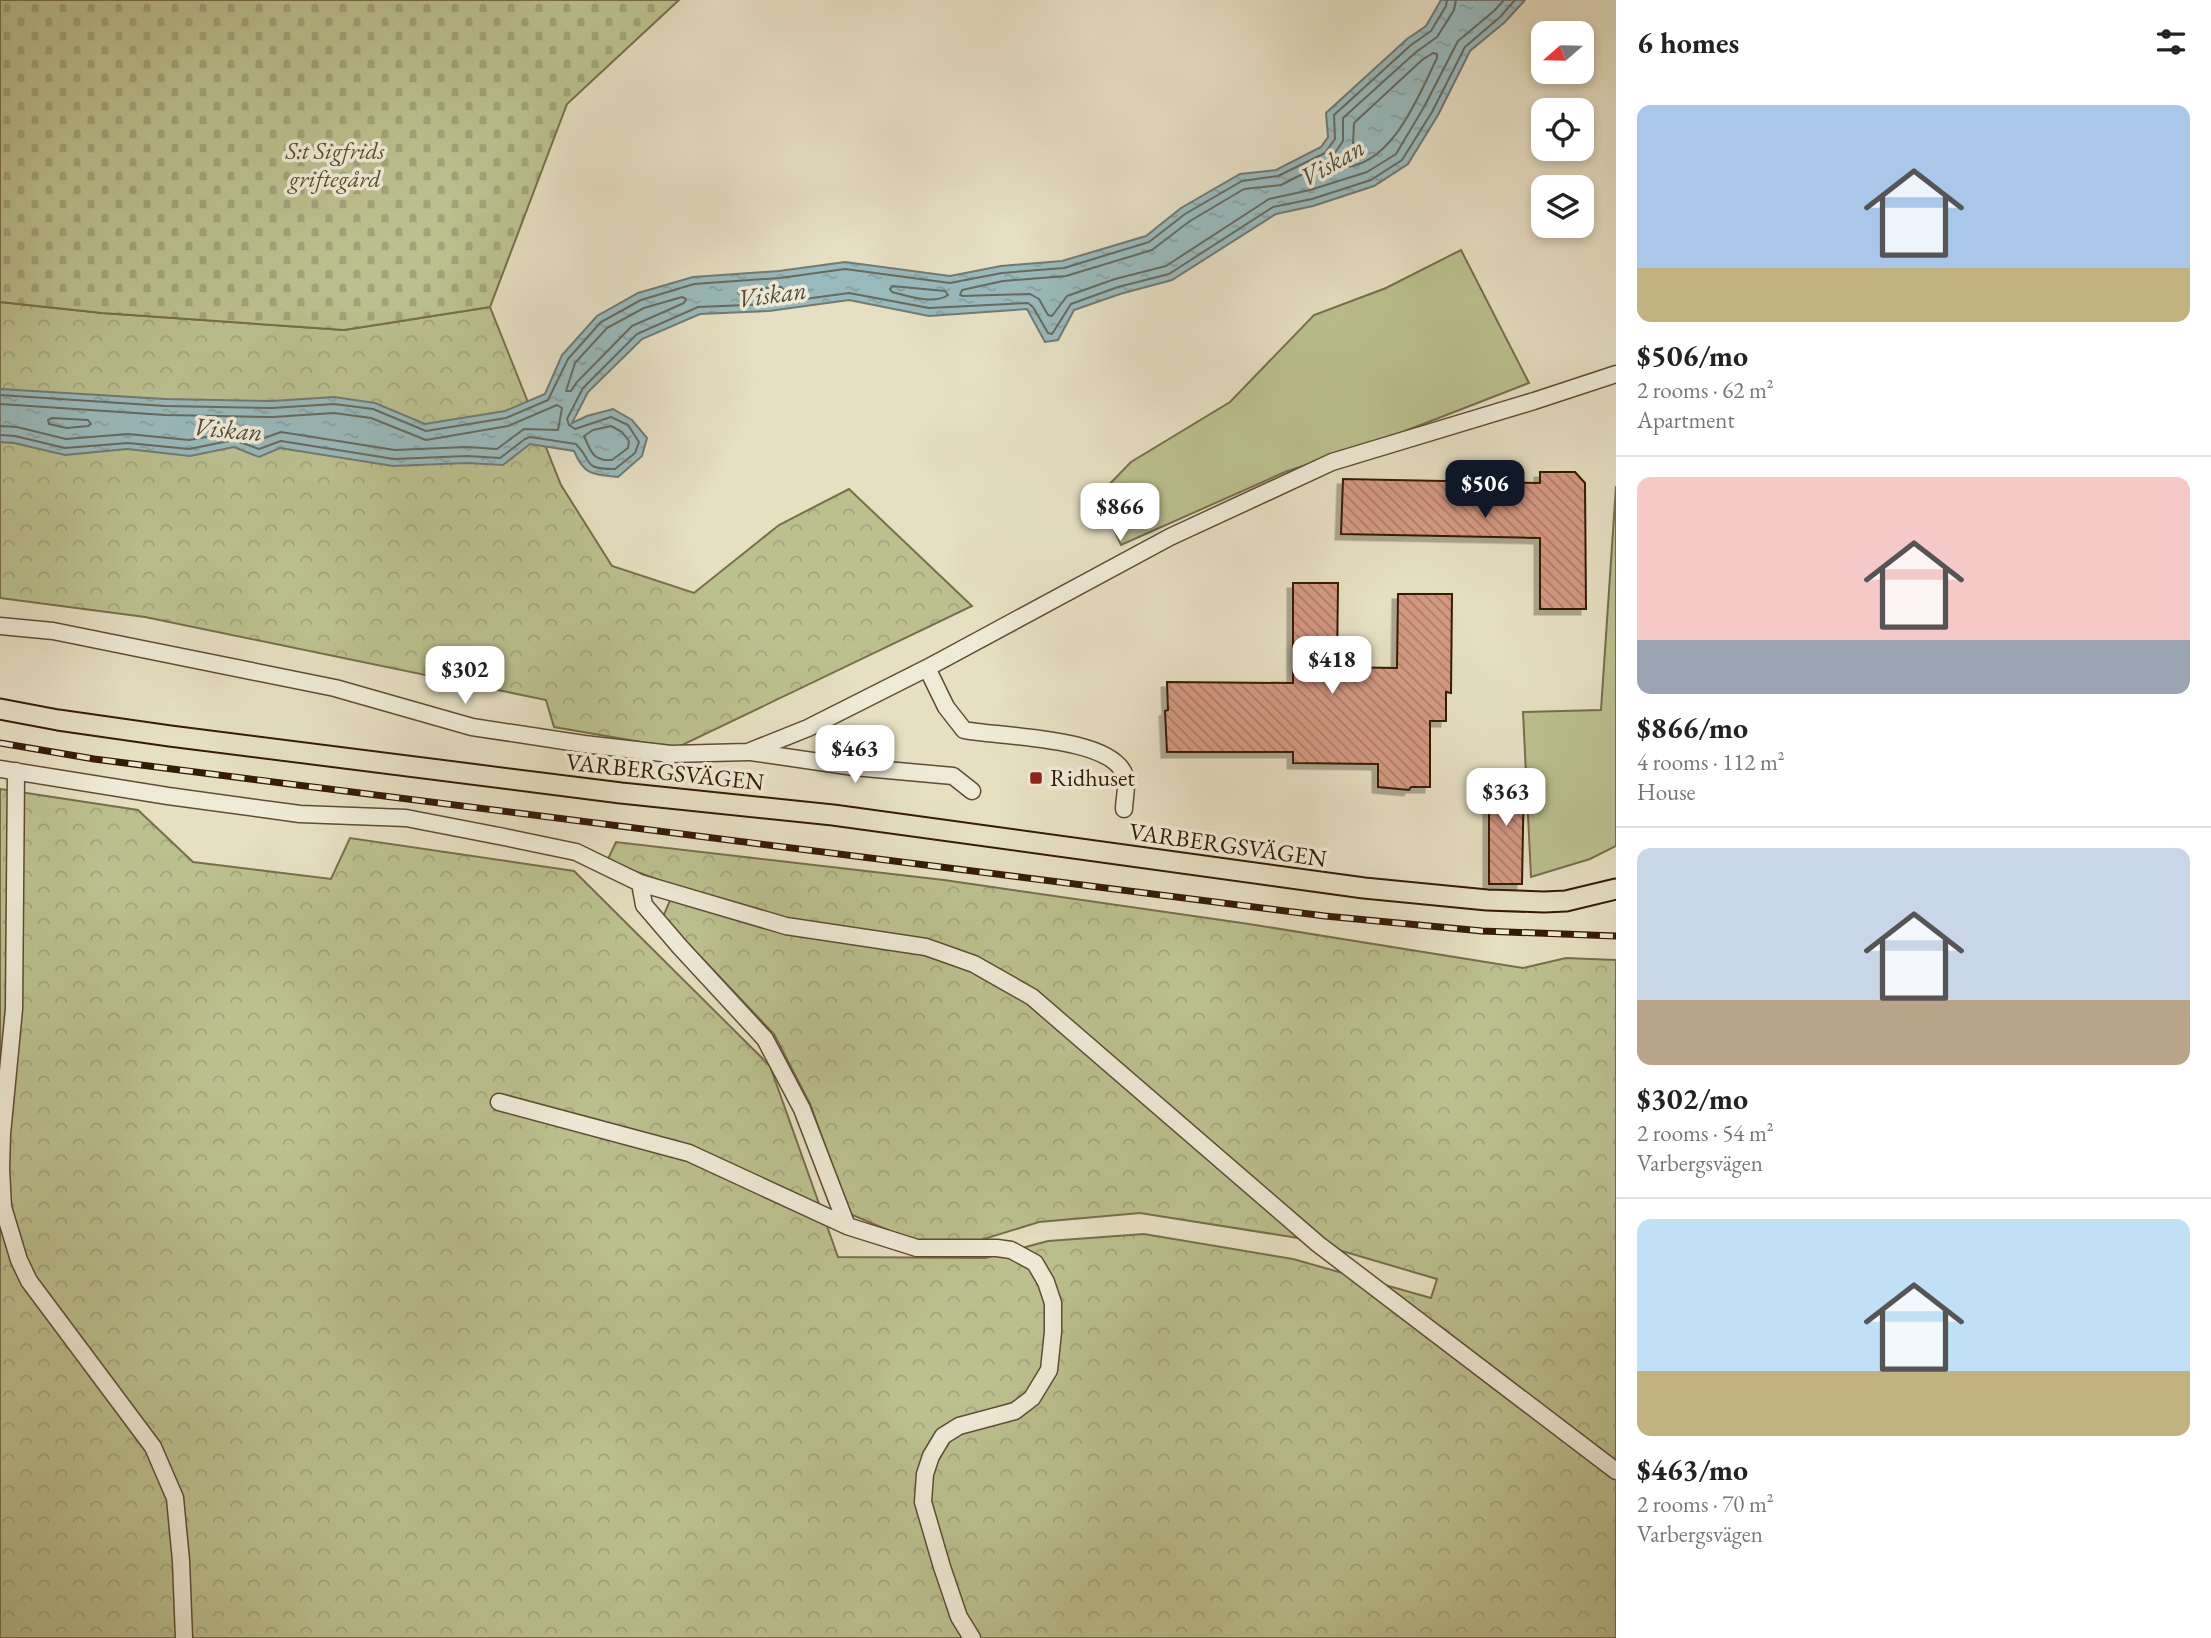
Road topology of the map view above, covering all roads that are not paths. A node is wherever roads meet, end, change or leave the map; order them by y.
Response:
1 (1616, 374) edge
2 (0, 626) edge
3 (928, 668) junction
4 (0, 709) edge
5 (748, 752) junction
6 (8, 770) edge
7 (972, 792) dead end
8 (1124, 809) dead end
9 (640, 883) junction
10 (1616, 889) edge
11 (1593, 896) junction
12 (1616, 900) edge
13 (499, 1102) dead end
14 (847, 1226) junction
15 (1616, 1471) edge
16 (184, 1638) edge
17 (972, 1638) edge

1 - 3 street
2 - 5 street
3 - 5 street
3 - 8 street
4 - 11 main road, VARBERGSVÄGEN
5 - 7 street
6 - 9 street
6 - 16 street
9 - 14 street
9 - 15 street
10 - 11 main road, VARBERGSVÄGEN
11 - 12 main road
13 - 14 street
14 - 17 street

